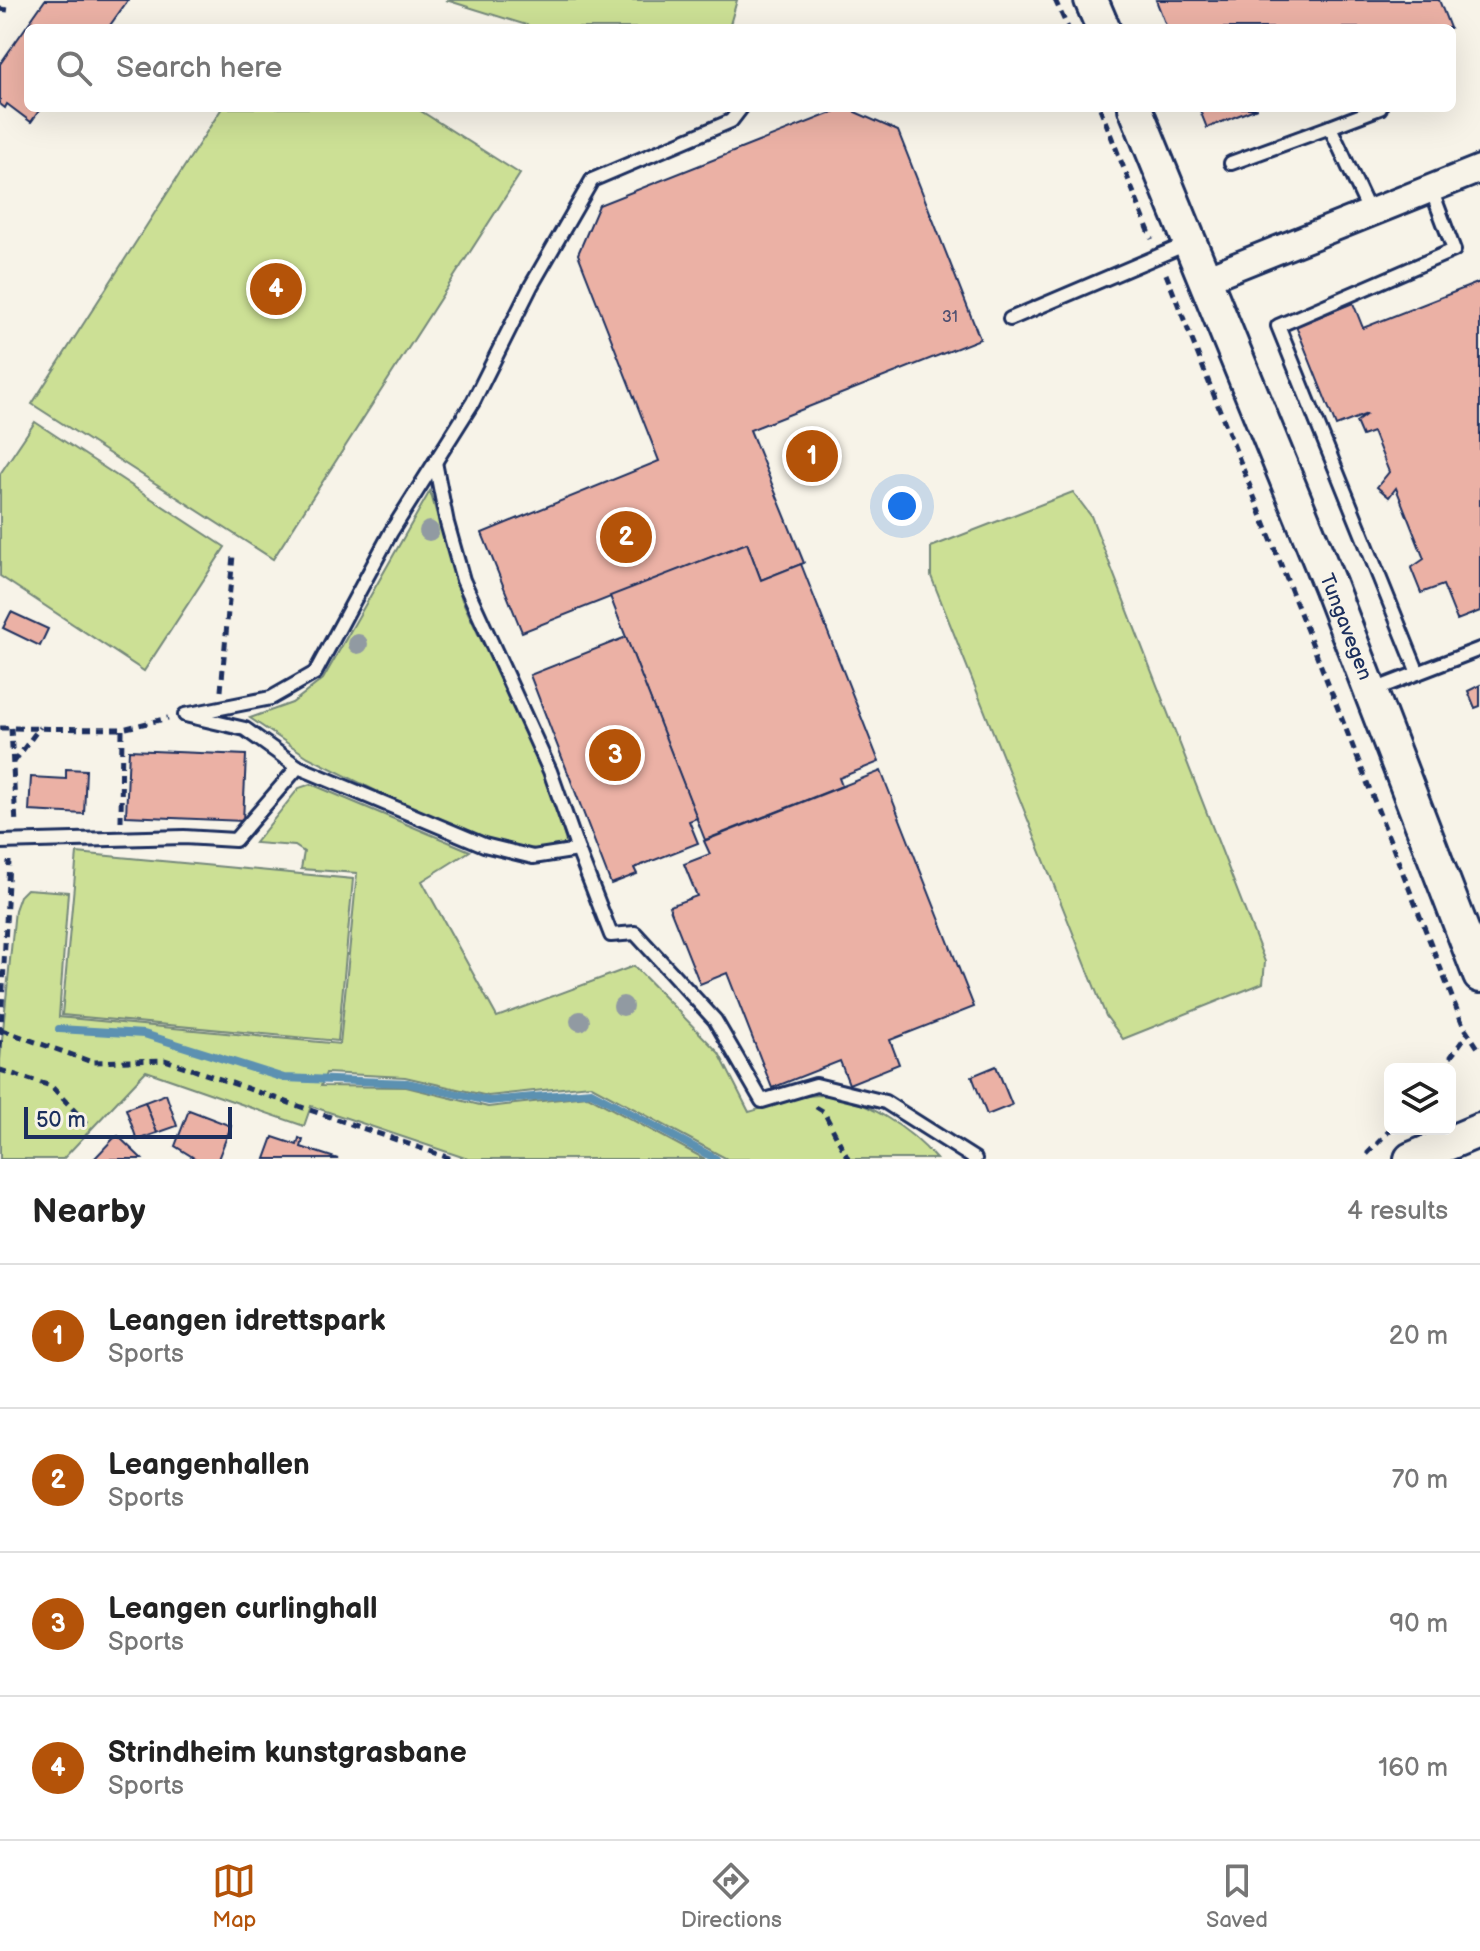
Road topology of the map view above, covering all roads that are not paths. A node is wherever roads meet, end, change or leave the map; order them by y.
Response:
1 (738, 112) edge
2 (1137, 112) edge
3 (1369, 112) edge
4 (1330, 127) junction
5 (1231, 163) dead end
6 (1480, 169) edge
7 (1431, 189) junction
8 (1370, 213) junction
9 (1189, 243) junction
10 (1205, 279) junction
11 (1010, 319) dead end
12 (435, 462) junction
13 (1480, 649) edge
14 (1418, 673) junction
15 (1369, 692) junction
16 (298, 767) junction
17 (9, 842) edge
18 (578, 850) junction
19 (1480, 976) edge
20 (1480, 1130) edge
21 (975, 1159) edge
22 (1411, 1159) edge

1 - 12 lane
2 - 9 street, Tungavegen
3 - 4 lane
4 - 5 lane
4 - 8 lane
6 - 7 street
7 - 8 street
7 - 14 lane
8 - 10 street
9 - 10 street, Tungavegen
9 - 11 lane
10 - 15 street, Tungavegen
12 - 16 lane
12 - 18 lane
13 - 14 lane
14 - 15 lane
15 - 19 street, Tungavegen
16 - 17 lane
16 - 18 lane
18 - 21 lane
20 - 22 street

